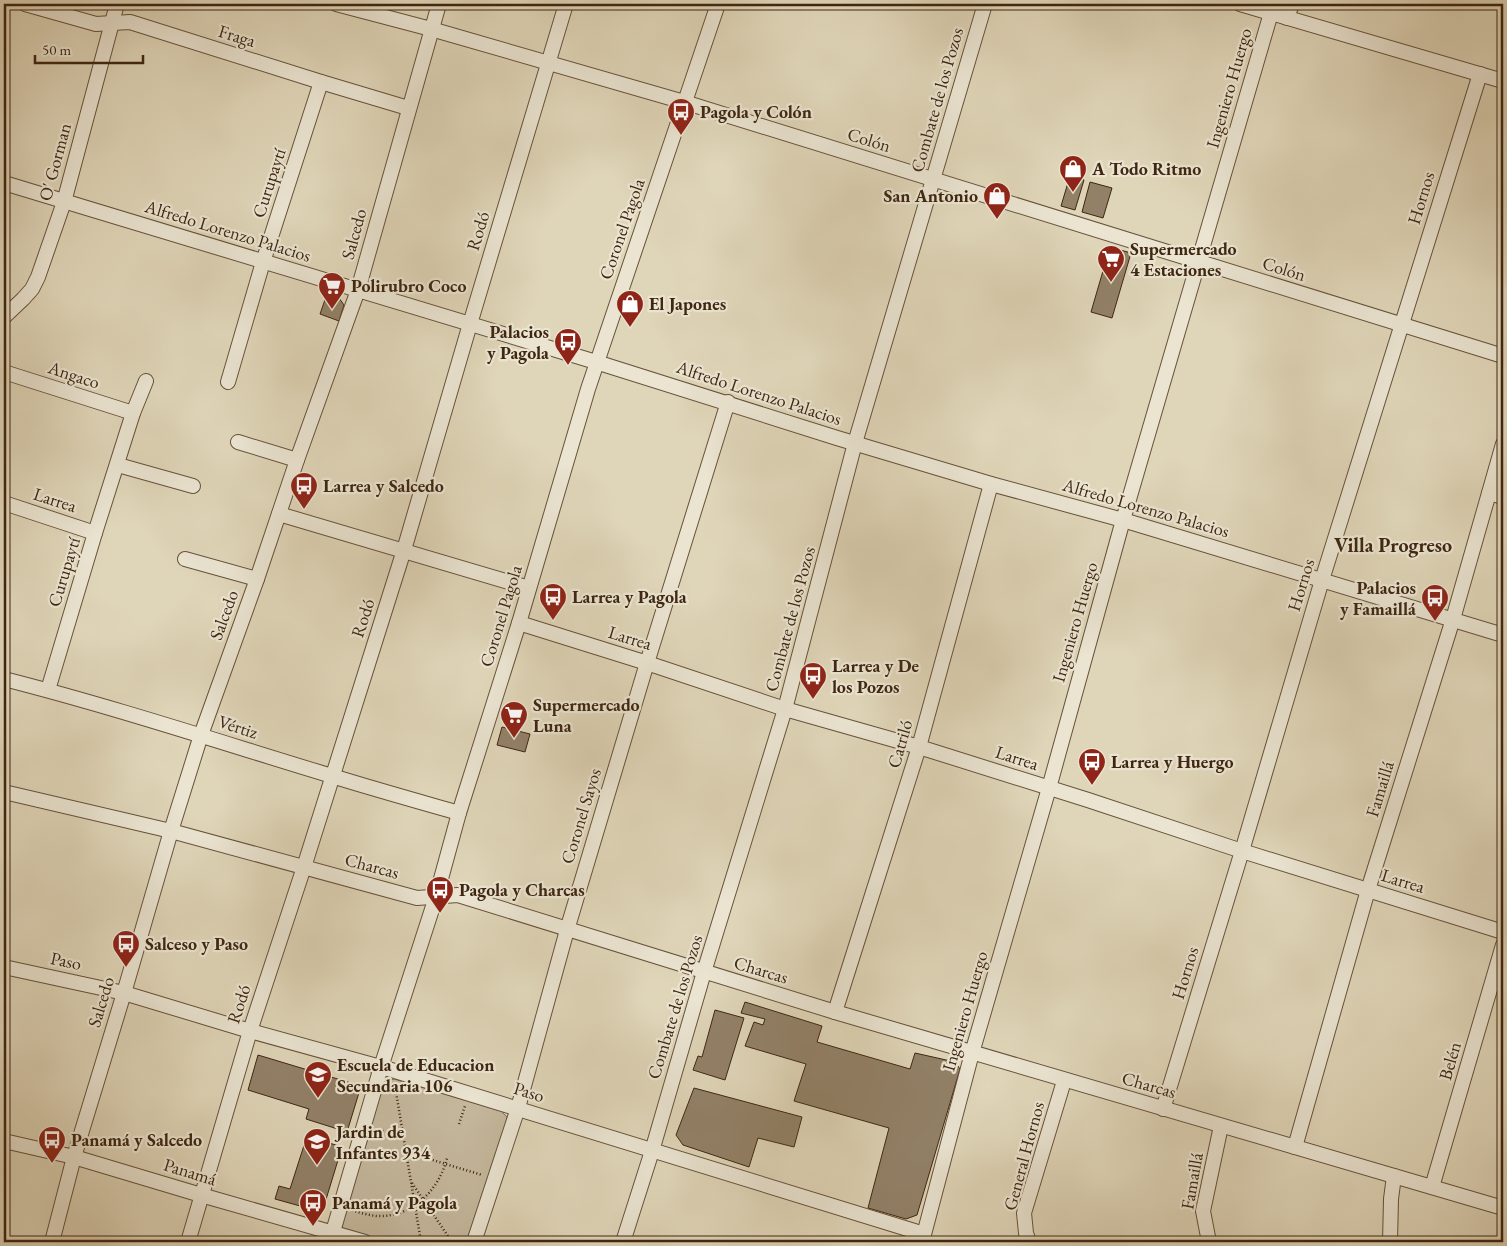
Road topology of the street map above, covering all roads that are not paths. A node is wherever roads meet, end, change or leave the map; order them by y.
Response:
1 (25, 4) edge
2 (117, 4) edge
3 (336, 4) edge
4 (439, 4) edge
5 (566, 4) edge
6 (718, 4) edge
7 (985, 4) edge
8 (1240, 4) edge
9 (1292, 4) edge
10 (1271, 13) junction
11 (1287, 18) junction
12 (112, 23) junction
13 (431, 29) junction
14 (548, 63) junction
15 (1480, 74) junction
16 (1503, 81) edge
17 (321, 82) junction
18 (684, 102) junction
19 (408, 108) junction
20 (934, 179) junction
21 (4, 183) edge
22 (64, 202) junction
23 (263, 262) junction
24 (1198, 262) junction
25 (358, 290) junction
26 (4, 317) edge
27 (470, 324) junction
28 (1402, 324) junction
29 (1503, 356) edge
30 (596, 362) junction
31 (4, 372) edge
32 (146, 381) dead end
33 (228, 382) dead end
34 (728, 402) junction
35 (133, 413) junction
36 (238, 442) dead end
37 (856, 443) junction
38 (1503, 444) edge
39 (297, 460) junction
40 (118, 465) junction
41 (991, 484) junction
42 (193, 486) dead end
43 (1489, 493) junction
44 (1503, 498) edge
45 (4, 503) edge
46 (279, 514) junction
47 (1123, 520) junction
48 (95, 533) junction
49 (404, 550) junction
50 (185, 559) dead end
51 (257, 579) junction
52 (1322, 580) junction
53 (530, 588) junction
54 (1453, 619) junction
55 (519, 623) junction
56 (1503, 635) edge
57 (647, 663) junction
58 (4, 679) edge
59 (48, 690) junction
60 (785, 709) junction
61 (201, 735) junction
62 (919, 747) junction
63 (332, 776) junction
64 (1048, 788) junction
65 (4, 792) edge
66 (459, 813) junction
67 (171, 831) junction
68 (1242, 851) junction
69 (304, 867) junction
70 (1368, 890) junction
71 (436, 897) junction
72 (567, 930) junction
73 (1503, 932) edge
74 (1503, 945) edge
75 (4, 967) edge
76 (704, 972) junction
77 (124, 993) junction
78 (835, 1012) junction
79 (250, 1031) junction
80 (972, 1053) junction
81 (381, 1067) junction
82 (1064, 1080) junction
83 (518, 1108) junction
84 (1163, 1109) junction
85 (1221, 1126) junction
86 (4, 1141) edge
87 (1295, 1147) junction
88 (652, 1151) junction
89 (74, 1157) junction
90 (1394, 1176) junction
91 (1432, 1187) junction
92 (201, 1196) junction
93 (1503, 1208) edge
94 (331, 1238) edge
95 (923, 1238) edge
96 (52, 1242) edge
97 (188, 1242) edge
98 (365, 1242) edge
99 (474, 1242) edge
100 (623, 1242) edge
101 (1029, 1242) edge
102 (1209, 1242) edge
103 (1390, 1242) edge

1 - 12 street, Fraga
2 - 12 street, O' Gorman
3 - 13 street, Colón
4 - 13 street, Salcedo
5 - 14 street, Rodó
6 - 18 street, Coronel Pagola
7 - 20 street, Combate de los Pozos
8 - 10 street
9 - 11 street
10 - 11 street
10 - 24 street, Ingeniero Huergo
11 - 15 street
12 - 17 street, Fraga
12 - 22 street, O' Gorman
13 - 14 street, Colón
13 - 19 street, Salcedo
14 - 18 street, Colón
14 - 27 street, Rodó
15 - 16 street
15 - 28 street, Hornos
17 - 19 street, Fraga
17 - 23 street, Curupaytí
18 - 20 street, Colón
18 - 30 street, Coronel Pagola
19 - 25 street, Salcedo
20 - 24 street, Colón
20 - 37 street, Combate de los Pozos
21 - 22 street, Alfredo Lorenzo Palacios
22 - 23 street, Alfredo Lorenzo Palacios
22 - 26 street, O' Gorman
23 - 25 street, Alfredo Lorenzo Palacios
23 - 33 street, Curupaytí
24 - 28 street, Colón
24 - 47 street, Ingeniero Huergo
25 - 27 street, Alfredo Lorenzo Palacios
25 - 39 street, Salcedo
27 - 30 street, Alfredo Lorenzo Palacios
27 - 49 street, Rodó
28 - 29 street, Colón
28 - 52 street, Hornos
30 - 34 street, Alfredo Lorenzo Palacios
30 - 53 street, Coronel Pagola
31 - 35 street, Angaco
32 - 35 street, Curupaytí
34 - 37 street, Alfredo Lorenzo Palacios
34 - 57 street, Coronel Sayos
35 - 40 street, Curupaytí
36 - 39 street
37 - 41 street, Alfredo Lorenzo Palacios
37 - 60 street, Combate de los Pozos
38 - 43 street, Famaillá
39 - 46 street, Salcedo
40 - 42 street
40 - 48 street, Curupaytí
41 - 47 street, Alfredo Lorenzo Palacios
41 - 62 street, Catriló
43 - 44 street
43 - 54 street, Famaillá
45 - 48 street, Larrea
46 - 49 street
46 - 51 street, Salcedo
47 - 52 street, Alfredo Lorenzo Palacios
47 - 64 street, Ingeniero Huergo
48 - 59 street, Curupaytí
49 - 53 street
49 - 63 street, Rodó
50 - 51 street
51 - 61 street, Salcedo
52 - 54 street, Alfredo Lorenzo Palacios
52 - 68 street, Hornos
53 - 55 street, Coronel Pagola
54 - 56 street, Alfredo Lorenzo Palacios
54 - 70 street, Famaillá
55 - 57 street, Larrea
55 - 66 street, Coronel Pagola
57 - 60 street, Larrea
57 - 72 street, Coronel Sayos
58 - 59 street, Vértiz
59 - 61 street, Vértiz
60 - 62 street, Larrea
60 - 76 street, Combate de los Pozos
61 - 63 street, Vértiz
61 - 67 street, Salcedo
62 - 64 street, Larrea
62 - 78 street, Catriló
63 - 66 street, Vértiz
63 - 69 street, Rodó
64 - 68 street, Larrea
64 - 80 street, Ingeniero Huergo
65 - 67 street, Charcas
66 - 71 street, Coronel Pagola
67 - 69 street, Charcas
67 - 77 street, Salcedo
68 - 70 street, Larrea
68 - 84 street, Hornos
69 - 71 street, Charcas
69 - 79 street, Rodó
70 - 73 street, Larrea
70 - 87 street, Famaillá
71 - 72 street, Charcas
71 - 81 street, Coronel Pagola
72 - 76 street, Charcas
72 - 83 street, Coronel Sayos
74 - 91 street, Belén
75 - 77 street, Paso
76 - 78 street, Charcas
76 - 88 street, Combate de los Pozos
77 - 79 street, Paso
77 - 89 street, Salcedo
78 - 80 street, Charcas
79 - 81 street, Paso
79 - 92 street, Rodó
80 - 82 street, Charcas
80 - 95 street, Ingeniero Huergo
81 - 83 street, Paso
81 - 94 street, Coronel Pagola
82 - 84 street, Charcas
82 - 101 street, General Hornos
83 - 88 street, Paso
83 - 99 street, Coronel Sayos
84 - 85 street, Charcas
85 - 87 street, Charcas
85 - 102 street, Famaillá
86 - 89 street, Panamá
87 - 90 street, Charcas
88 - 95 street, Paso
88 - 100 street, Combate de los Pozos
89 - 92 street, Panamá
89 - 96 street, Salcedo
90 - 91 street, Charcas
90 - 103 street
91 - 93 street, Charcas
92 - 94 street, Panamá
92 - 97 street, Rodó
94 - 98 street, Panamá

